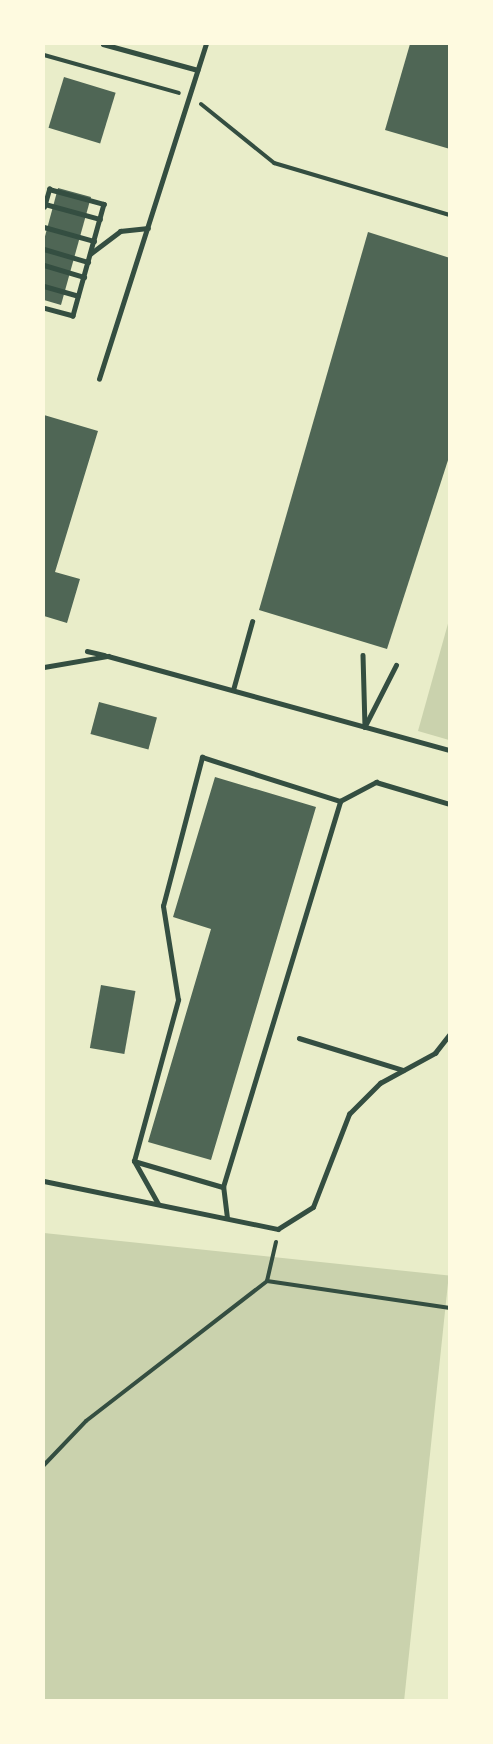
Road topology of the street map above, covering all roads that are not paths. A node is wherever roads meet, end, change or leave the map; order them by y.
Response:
1 (103, 44) edge
2 (206, 44) edge
3 (198, 70) junction
4 (44, 205) edge
5 (100, 219) junction
6 (44, 227) edge
7 (148, 228) junction
8 (94, 241) junction
9 (44, 249) edge
10 (90, 254) junction
11 (88, 261) junction
12 (44, 265) edge
13 (84, 277) junction
14 (44, 286) edge
15 (78, 296) junction
16 (44, 308) edge
17 (99, 379) dead end
18 (252, 622) dead end
19 (87, 651) dead end
20 (363, 655) dead end
21 (108, 656) junction
22 (396, 665) dead end
23 (44, 667) edge
24 (233, 690) junction
25 (365, 727) junction
26 (450, 750) edge
27 (340, 801) junction
28 (450, 804) edge
29 (450, 1034) edge
30 (299, 1038) dead end
31 (403, 1071) junction
32 (135, 1161) junction
33 (44, 1181) edge
34 (223, 1187) junction
35 (158, 1204) junction
36 (226, 1218) junction

1 - 3 lane
2 - 3 lane
3 - 7 lane
4 - 5 lane
4 - 5 lane
5 - 8 lane
6 - 8 lane
7 - 10 lane
7 - 17 lane
8 - 10 lane
9 - 11 lane
10 - 11 lane
11 - 13 lane
12 - 13 lane
13 - 15 lane
14 - 15 lane
15 - 16 lane
18 - 24 lane
19 - 21 lane
20 - 25 lane
21 - 23 lane
21 - 24 lane
22 - 25 lane
24 - 25 lane
25 - 26 lane
27 - 28 lane
27 - 32 lane
27 - 34 lane
29 - 31 lane
30 - 31 lane
31 - 36 lane
32 - 34 lane
32 - 35 lane
33 - 35 lane
34 - 36 lane
35 - 36 lane

